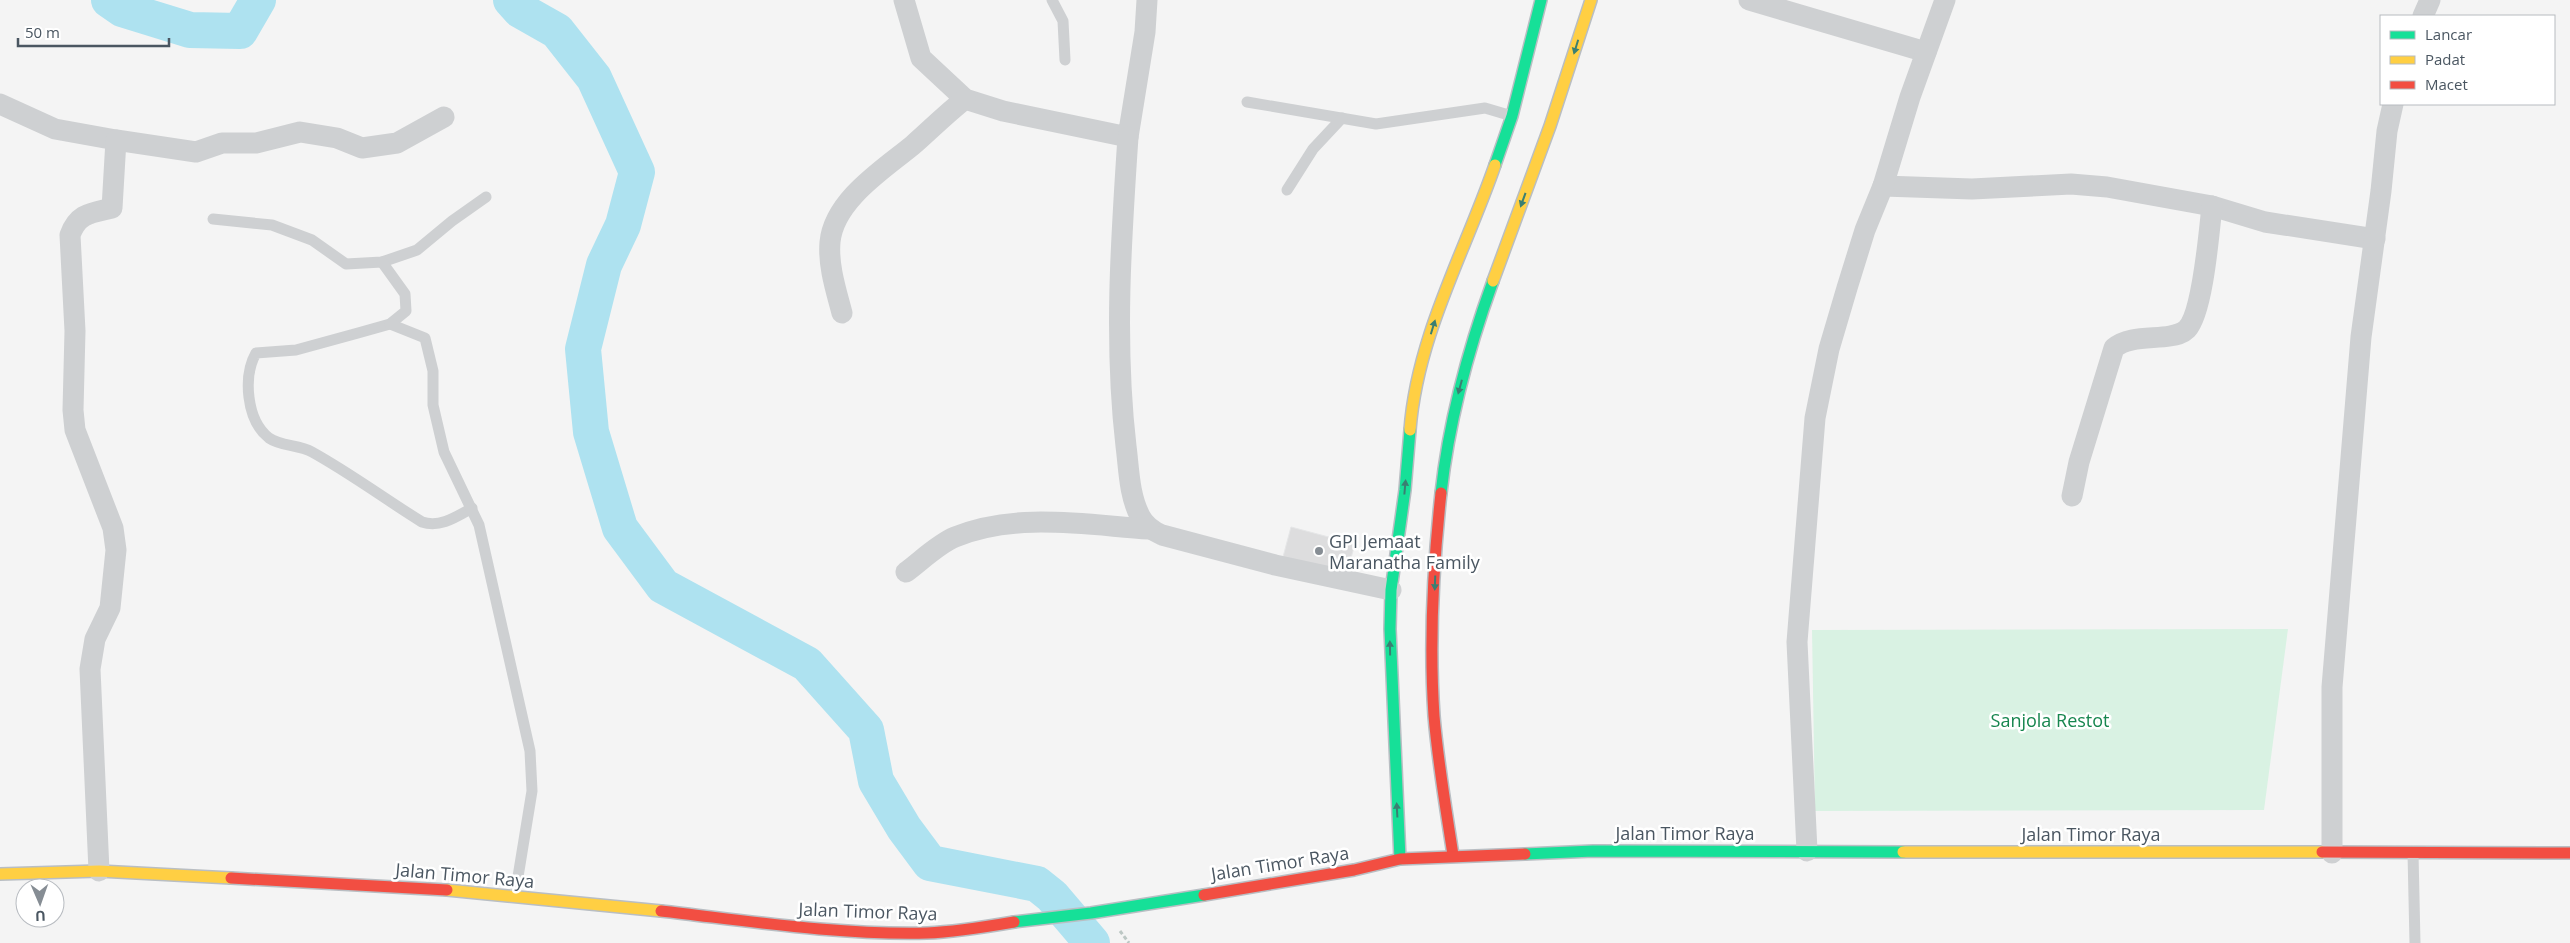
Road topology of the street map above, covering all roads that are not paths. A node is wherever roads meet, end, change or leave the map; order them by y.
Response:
1 (904, 0) edge
2 (1052, 0) edge
3 (1147, 0) edge
4 (1541, 0) edge
5 (1591, 0) edge
6 (1749, 0) edge
7 (1945, 0) edge
8 (2430, 0) edge
9 (2423, 15) edge
10 (1926, 52) junction
11 (1065, 60) dead end
12 (965, 100) junction
13 (1247, 102) dead end
14 (0, 104) edge
15 (2393, 105) edge
16 (1512, 116) junction
17 (444, 117) dead end
18 (1342, 118) junction
19 (1128, 137) junction
20 (116, 140) junction
21 (1883, 186) junction
22 (1287, 190) dead end
23 (486, 197) dead end
24 (2212, 206) junction
25 (214, 219) dead end
26 (2375, 239) junction
27 (382, 262) junction
28 (842, 313) dead end
29 (390, 324) junction
30 (2072, 496) dead end
31 (472, 508) junction
32 (1149, 529) junction
33 (906, 572) dead end
34 (1391, 590) junction
35 (1807, 851) junction
36 (2332, 853) junction
37 (2570, 853) edge
38 (2413, 854) junction
39 (1453, 855) junction
40 (1400, 859) junction
41 (99, 871) junction
42 (0, 874) edge
43 (515, 895) junction
44 (981, 935) edge
45 (2415, 943) edge

1 - 12 street
2 - 11 lane
3 - 19 street
4 - 16 highway
5 -> 39 highway
6 - 10 street
7 - 10 street
8 - 9 street
10 - 21 street
12 - 19 street
12 - 28 street
13 - 18 lane
14 - 20 street
15 - 26 street
16 - 18 lane
34 -> 16 highway
17 - 20 street
18 - 22 lane
19 - 32 street
20 - 41 street
21 - 24 street
21 - 35 street
23 - 27 lane
24 - 26 street
24 - 30 street
25 - 27 lane
26 - 36 street
27 - 29 lane
29 - 31 lane
29 - 31 lane
31 - 43 lane
32 - 33 street
32 - 34 street
40 -> 34 highway
35 - 36 highway, Jalan Timor Raya
35 - 39 highway, Jalan Timor Raya
36 - 38 highway, Jalan Timor Raya
37 - 38 highway, Jalan Timor Raya
38 - 45 lane
39 - 40 highway, Jalan Timor Raya
40 - 44 highway, Jalan Timor Raya
41 - 42 highway, Jalan Timor Raya
41 - 43 highway, Jalan Timor Raya
43 - 44 highway, Jalan Timor Raya

